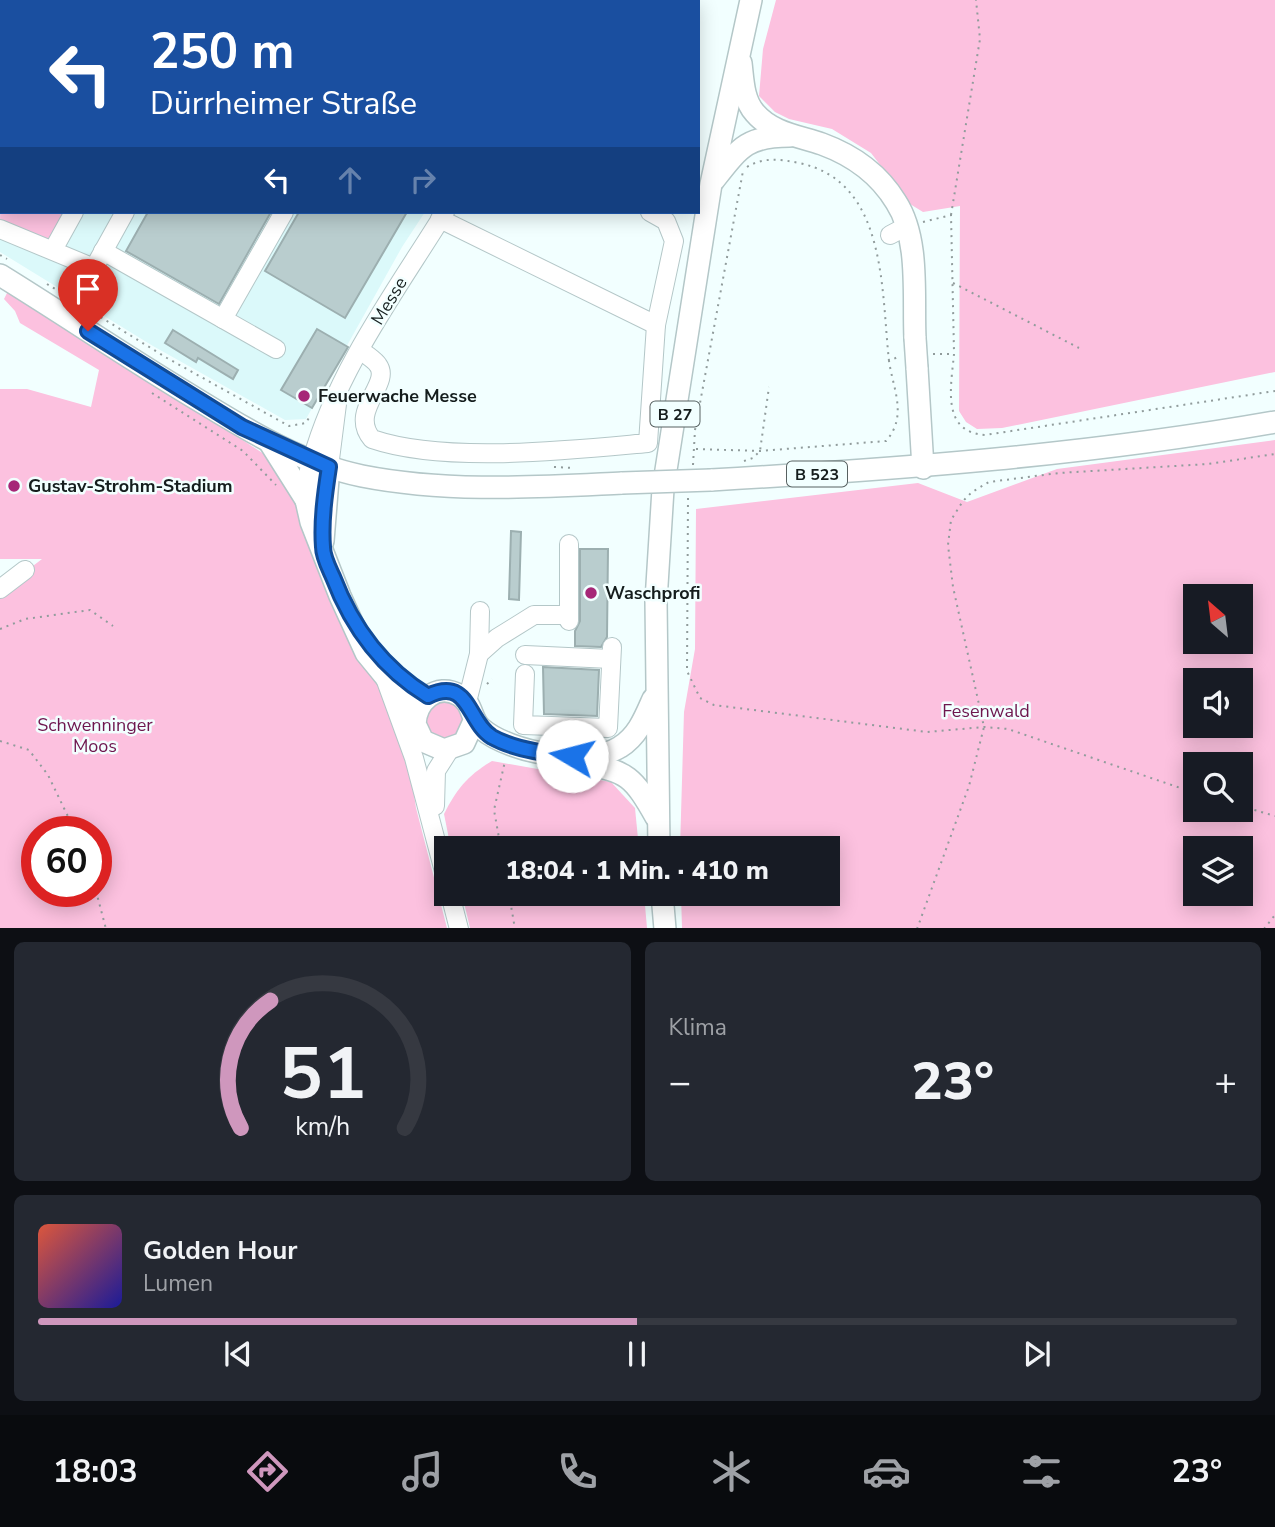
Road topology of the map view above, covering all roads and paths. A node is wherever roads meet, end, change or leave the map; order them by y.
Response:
1 (751, 0) edge
2 (976, 0) edge
3 (739, 47) junction
4 (791, 136) junction
5 (711, 184) junction
6 (73, 214) edge
7 (124, 214) edge
8 (283, 214) edge
9 (654, 214) edge
10 (951, 215) junction
11 (442, 216) edge
12 (0, 229) edge
13 (898, 230) junction
14 (53, 250) junction
15 (103, 251) junction
16 (0, 255) edge
17 (6, 269) edge
18 (44, 282) dead end
19 (952, 283) junction
20 (223, 319) junction
21 (656, 325) junction
22 (1079, 348) dead end
23 (275, 349) dead end
24 (361, 350) junction
25 (946, 354) dead end
26 (954, 354) junction
27 (898, 356) dead end
28 (889, 361) junction
29 (769, 387) dead end
30 (149, 390) dead end
31 (1275, 391) edge
32 (312, 413) dead end
33 (1275, 422) edge
34 (269, 441) junction
35 (695, 449) junction
36 (760, 451) junction
37 (1275, 454) edge
38 (321, 463) junction
39 (923, 468) junction
40 (701, 476) junction
41 (282, 492) dead end
42 (688, 495) dead end
43 (306, 500) junction
44 (569, 544) dead end
45 (323, 550) junction
46 (25, 569) dead end
47 (0, 589) edge
48 (481, 611) dead end
49 (114, 626) dead end
50 (0, 629) edge
51 (357, 630) junction
52 (525, 655) dead end
53 (477, 661) junction
54 (525, 674) dead end
55 (385, 678) junction
56 (655, 694) junction
57 (428, 696) junction
58 (464, 705) junction
59 (416, 714) junction
60 (984, 727) junction
61 (0, 741) edge
62 (424, 741) junction
63 (457, 746) junction
64 (508, 752) junction
65 (422, 786) junction
66 (1183, 789) edge
67 (1253, 810) edge
68 (68, 816) edge
69 (1275, 816) edge
70 (657, 819) junction
71 (434, 836) edge
72 (438, 836) edge
73 (499, 836) edge
74 (658, 836) edge
75 (453, 906) edge
76 (511, 906) edge
77 (663, 906) edge
78 (100, 907) edge
79 (106, 928) edge
80 (459, 928) edge
81 (515, 928) edge
82 (664, 928) edge
83 (917, 928) edge

1 - 3 main road, B 27
2 - 10 path
3 - 4 main road
3 - 5 main road, B 27
4 - 5 main road
4 - 13 main road
5 - 56 main road, B 27
6 - 14 street
7 - 15 street
8 - 20 street
9 - 21 street
10 - 13 path
10 - 19 path
11 - 21 street
11 - 24 street, Messe
12 - 14 street
13 - 39 main road, bridge
14 - 15 street
15 - 20 street
16 - 17 path
17 - 34 main road
18 - 32 path
19 - 22 path
19 - 26 path
20 - 23 street
21 - 24 street
24 - 38 street, Messe
25 - 26 path
26 - 31 path
27 - 28 path
28 - 35 path
28 - 36 path
29 - 36 path
30 - 41 path
33 - 39 main road, B 523
34 - 38 main road
34 - 43 main road
35 - 36 path
35 - 40 path
37 - 60 path
38 - 40 main road, B 523, bridge
38 - 43 main road
38 - 45 main road
39 - 40 main road, B 523
42 - 60 path
43 - 45 main road
44 - 53 street
45 - 51 main road
46 - 47 street
48 - 53 street
49 - 50 path
51 - 55 main road
51 - 57 main road
52 - 54 street
53 - 58 street
55 - 59 main road
55 - 65 street
56 - 58 main road
56 - 70 main road, B 27
57 - 58 main road
57 - 59 main road
58 - 63 main road
59 - 62 main road
60 - 66 path
60 - 83 path
61 - 68 path
62 - 63 main road
62 - 65 street
63 - 64 main road
63 - 72 street
64 - 70 main road
64 - 73 path
65 - 71 street
67 - 69 path
70 - 74 main road, B 27
75 - 80 street
76 - 81 path
77 - 82 main road
78 - 79 path

